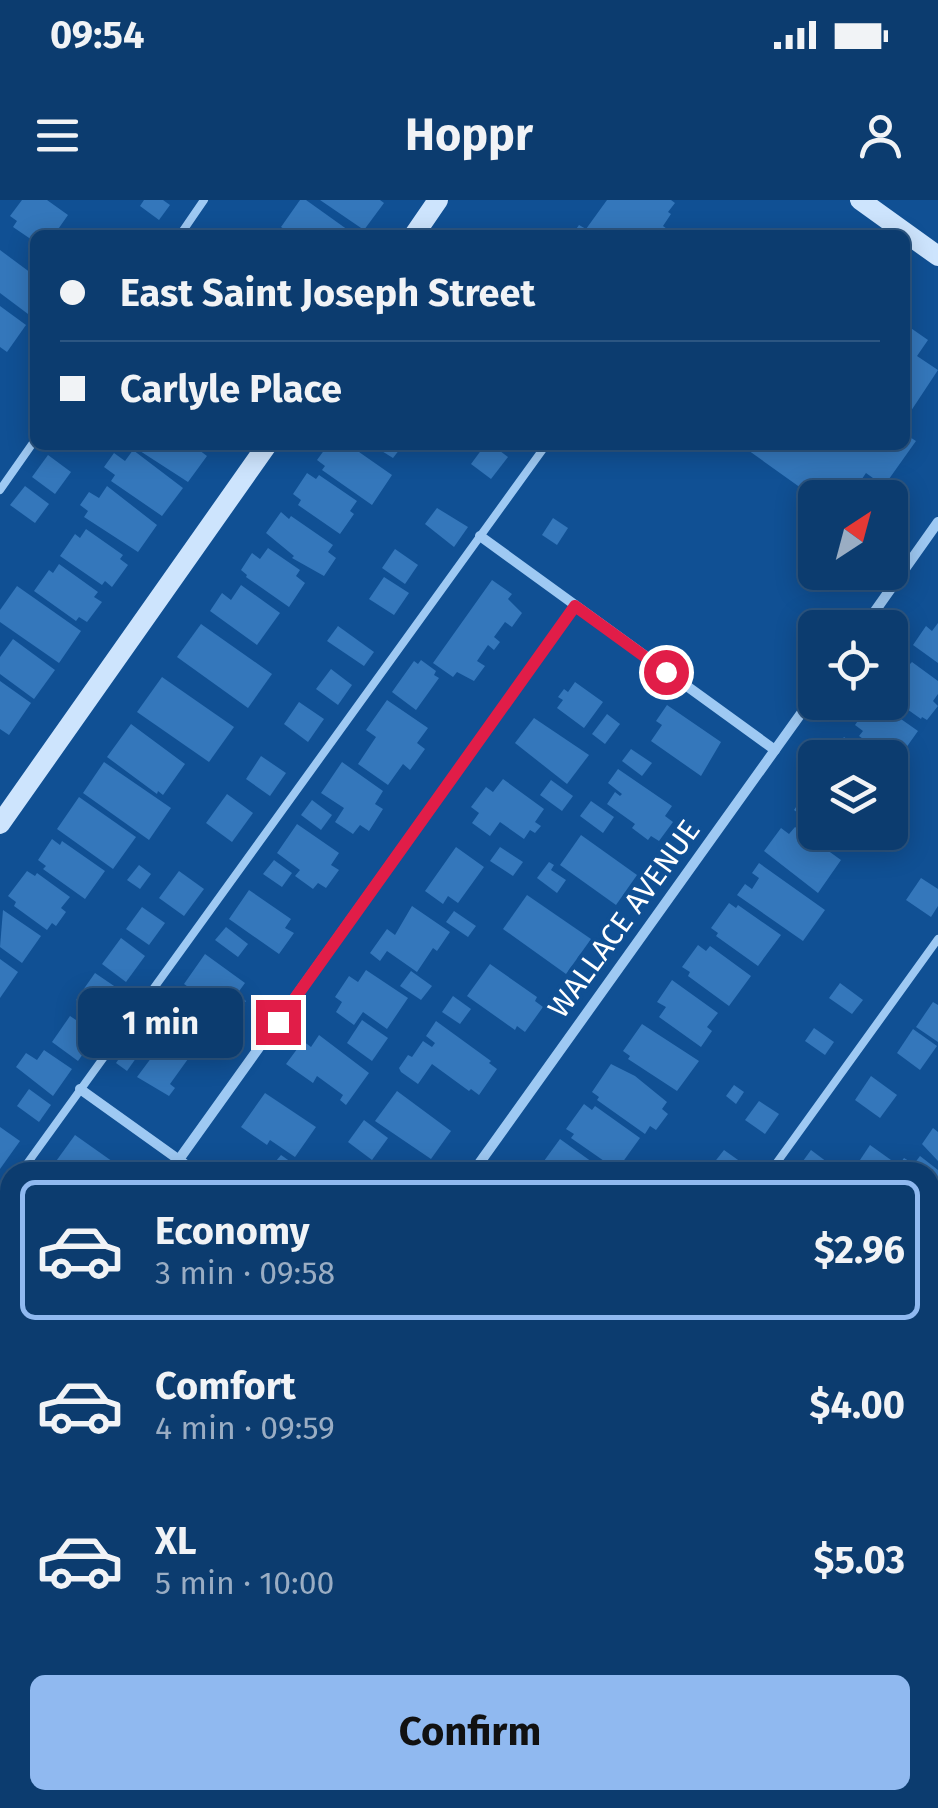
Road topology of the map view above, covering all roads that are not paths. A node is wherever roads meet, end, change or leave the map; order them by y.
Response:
1 (204, 200) edge
2 (438, 200) edge
3 (860, 200) edge
4 (183, 230) edge
5 (417, 230) edge
6 (902, 230) edge
7 (910, 236) edge
8 (938, 256) edge
9 (30, 447) edge
10 (262, 450) edge
11 (542, 450) edge
12 (0, 490) edge
13 (938, 522) edge
14 (480, 536) junction
15 (575, 606) junction
16 (876, 610) edge
17 (798, 718) edge
18 (775, 750) junction
19 (0, 824) edge
20 (938, 939) edge
21 (80, 1090) junction
22 (179, 1160) junction
23 (28, 1162) edge
24 (182, 1162) edge
25 (480, 1162) edge
26 (777, 1162) edge

1 - 4 lane
2 - 5 street
3 - 6 street
7 - 8 street
9 - 12 lane
10 - 19 street
11 - 14 lane
13 - 16 street
14 - 15 street
14 - 21 lane
15 - 18 street
15 - 22 street
17 - 18 street, WALLACE AVENUE
18 - 25 street, WALLACE AVENUE
20 - 26 lane
21 - 22 street
21 - 23 lane
22 - 24 street

